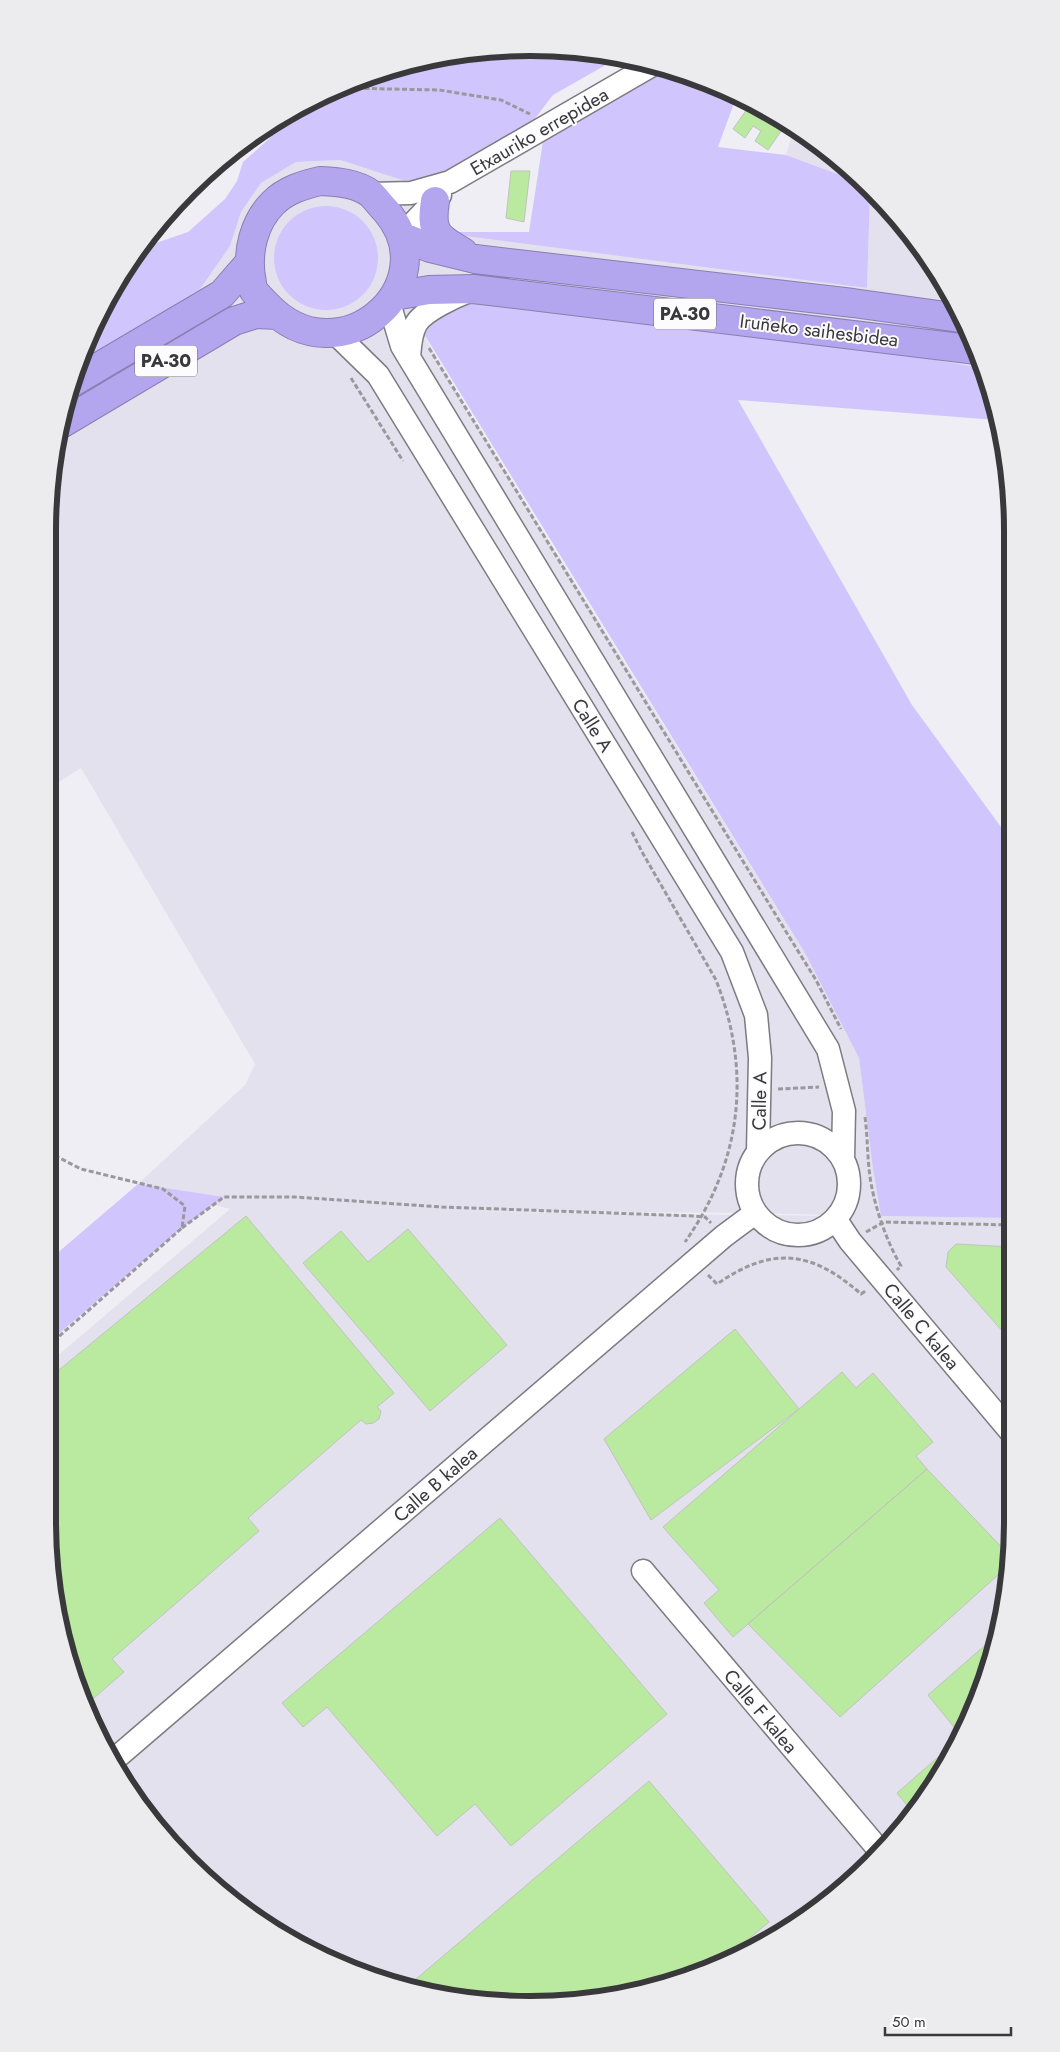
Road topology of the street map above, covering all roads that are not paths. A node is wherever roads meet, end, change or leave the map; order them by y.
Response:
1 (644, 70) edge
2 (442, 192) junction
3 (370, 194) junction
4 (401, 236) junction
5 (475, 259) junction
6 (249, 264) junction
7 (473, 289) junction
8 (391, 300) junction
9 (917, 312) junction
10 (951, 313) edge
11 (277, 315) junction
12 (953, 317) edge
13 (335, 334) junction
14 (968, 349) edge
15 (409, 358) junction
16 (82, 376) edge
17 (69, 419) edge
18 (758, 1151) junction
19 (843, 1158) junction
20 (755, 1213) junction
21 (836, 1220) junction
22 (1004, 1424) edge
23 (643, 1571) dead end
24 (118, 1756) edge
25 (875, 1846) edge

1 - 2 street, Etxauriko errepidea
2 - 3 street, Etxauriko errepidea
2 - 4 street, Etxauriko errepidea
2 - 5 highway, Iruñeko saihesbidea / PA-30
3 - 4 highway
3 - 6 highway
4 - 5 highway, Iruñeko saihesbidea / PA-30
4 - 8 highway
5 - 9 highway, Iruñeko saihesbidea / PA-30
6 - 11 highway
6 - 16 highway, PA-30
7 - 8 highway, Iruñeko saihesbidea / PA-30
7 - 14 highway, Iruñeko saihesbidea / PA-30
7 - 15 street
8 - 13 highway
8 - 15 street, Calle A
9 - 10 street
9 - 12 highway, Iruñeko saihesbidea / PA-30
11 - 13 highway
11 - 17 highway, PA-30
13 - 18 street, Calle A
15 - 19 street, Calle A
18 - 19 street
18 - 20 street
19 - 21 street
20 - 21 street
20 - 24 street, Calle B kalea
21 - 22 street, Calle C kalea
23 - 25 street, Calle F kalea

